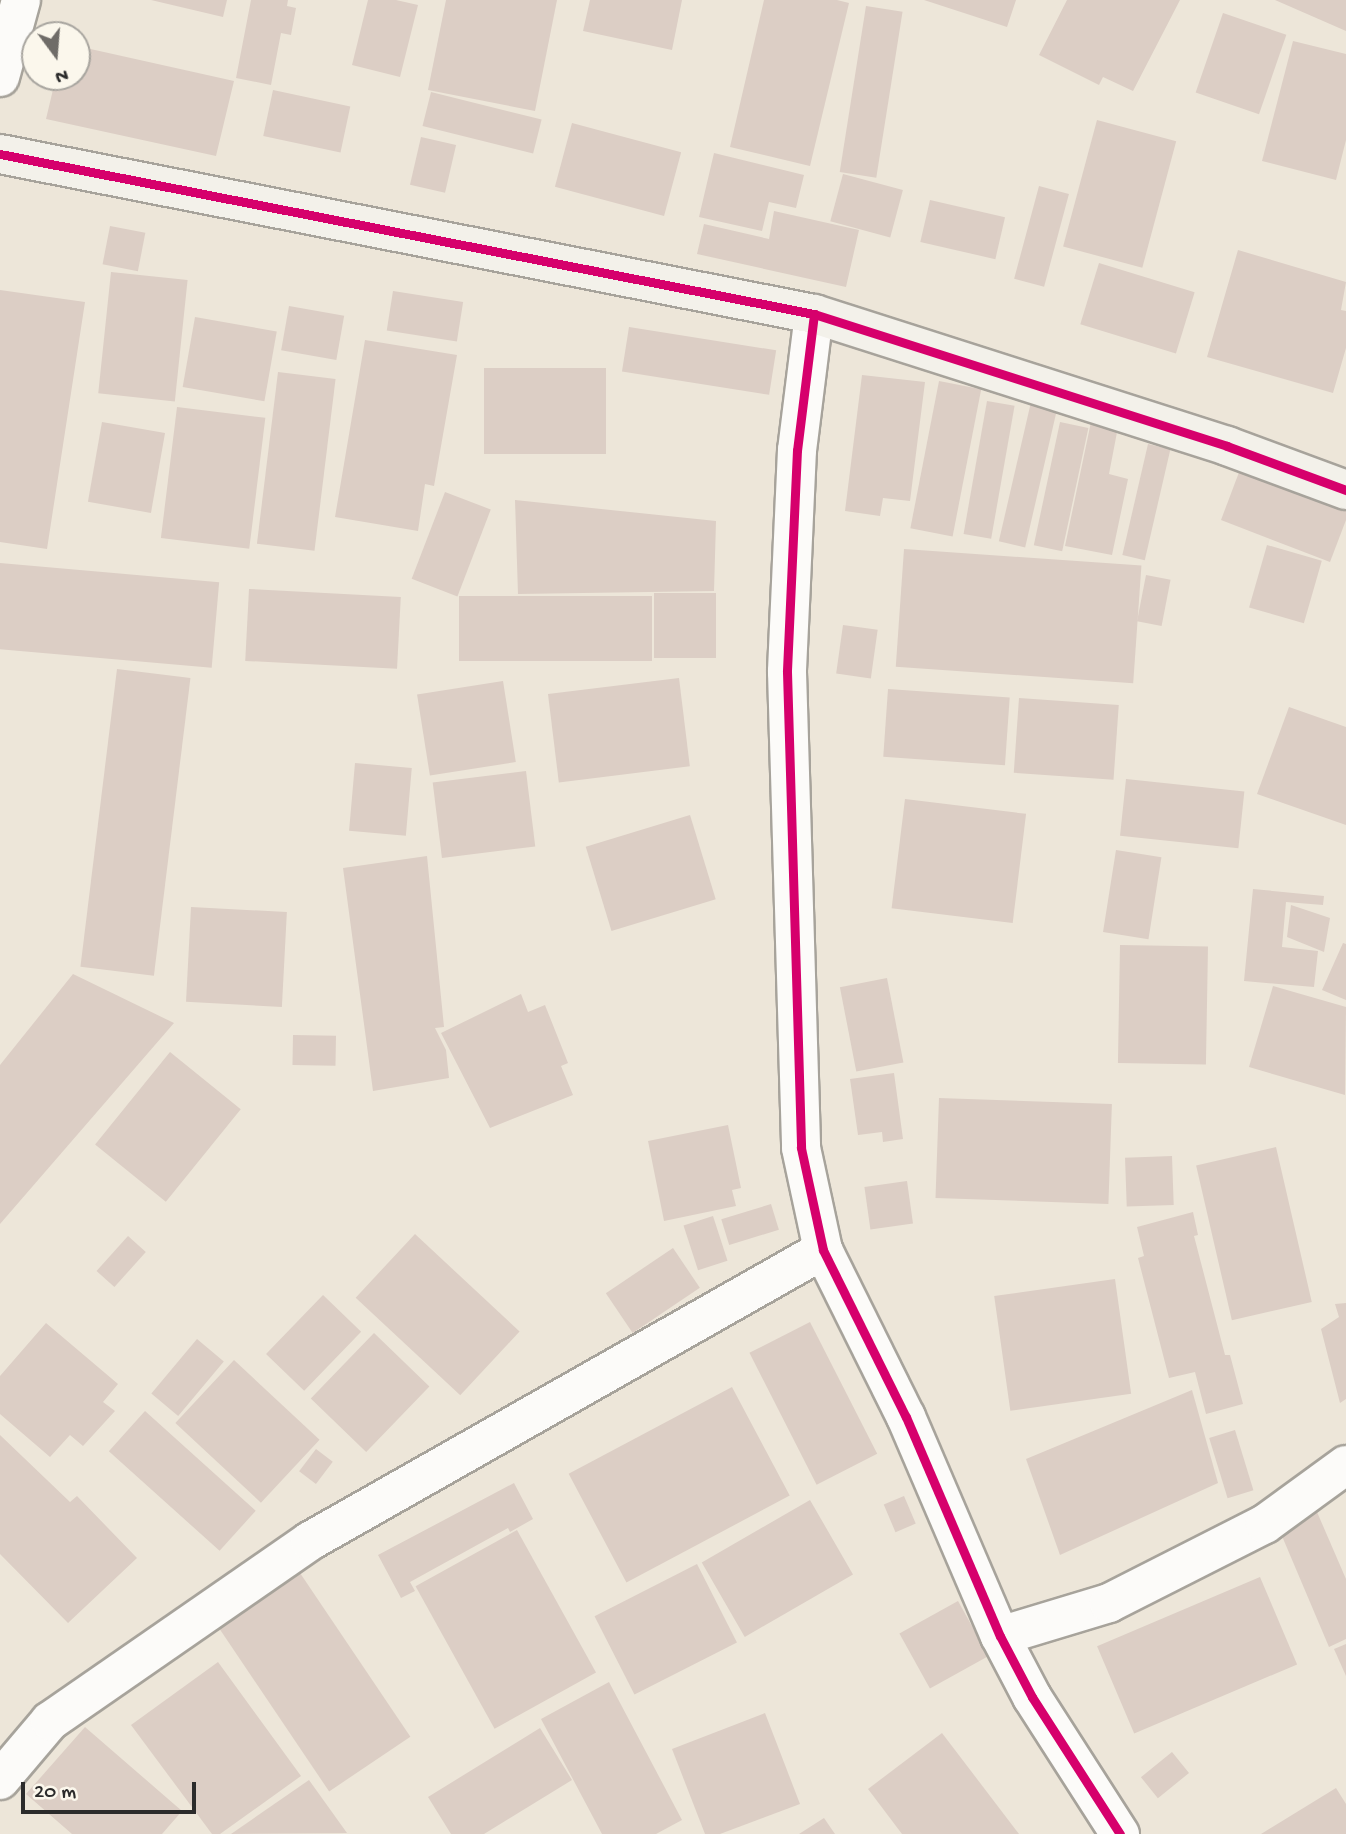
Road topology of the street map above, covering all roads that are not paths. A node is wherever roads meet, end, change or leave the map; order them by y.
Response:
1 (21, 0) edge
2 (0, 77) edge
3 (0, 154) edge
4 (814, 314) junction
5 (1346, 490) edge
6 (823, 1250) junction
7 (1346, 1465) edge
8 (1000, 1636) junction
9 (0, 1780) edge
10 (1120, 1834) edge

1 - 2 street
3 - 4 street
4 - 5 street
4 - 6 street
6 - 8 street
6 - 9 street
7 - 8 street
8 - 10 street

